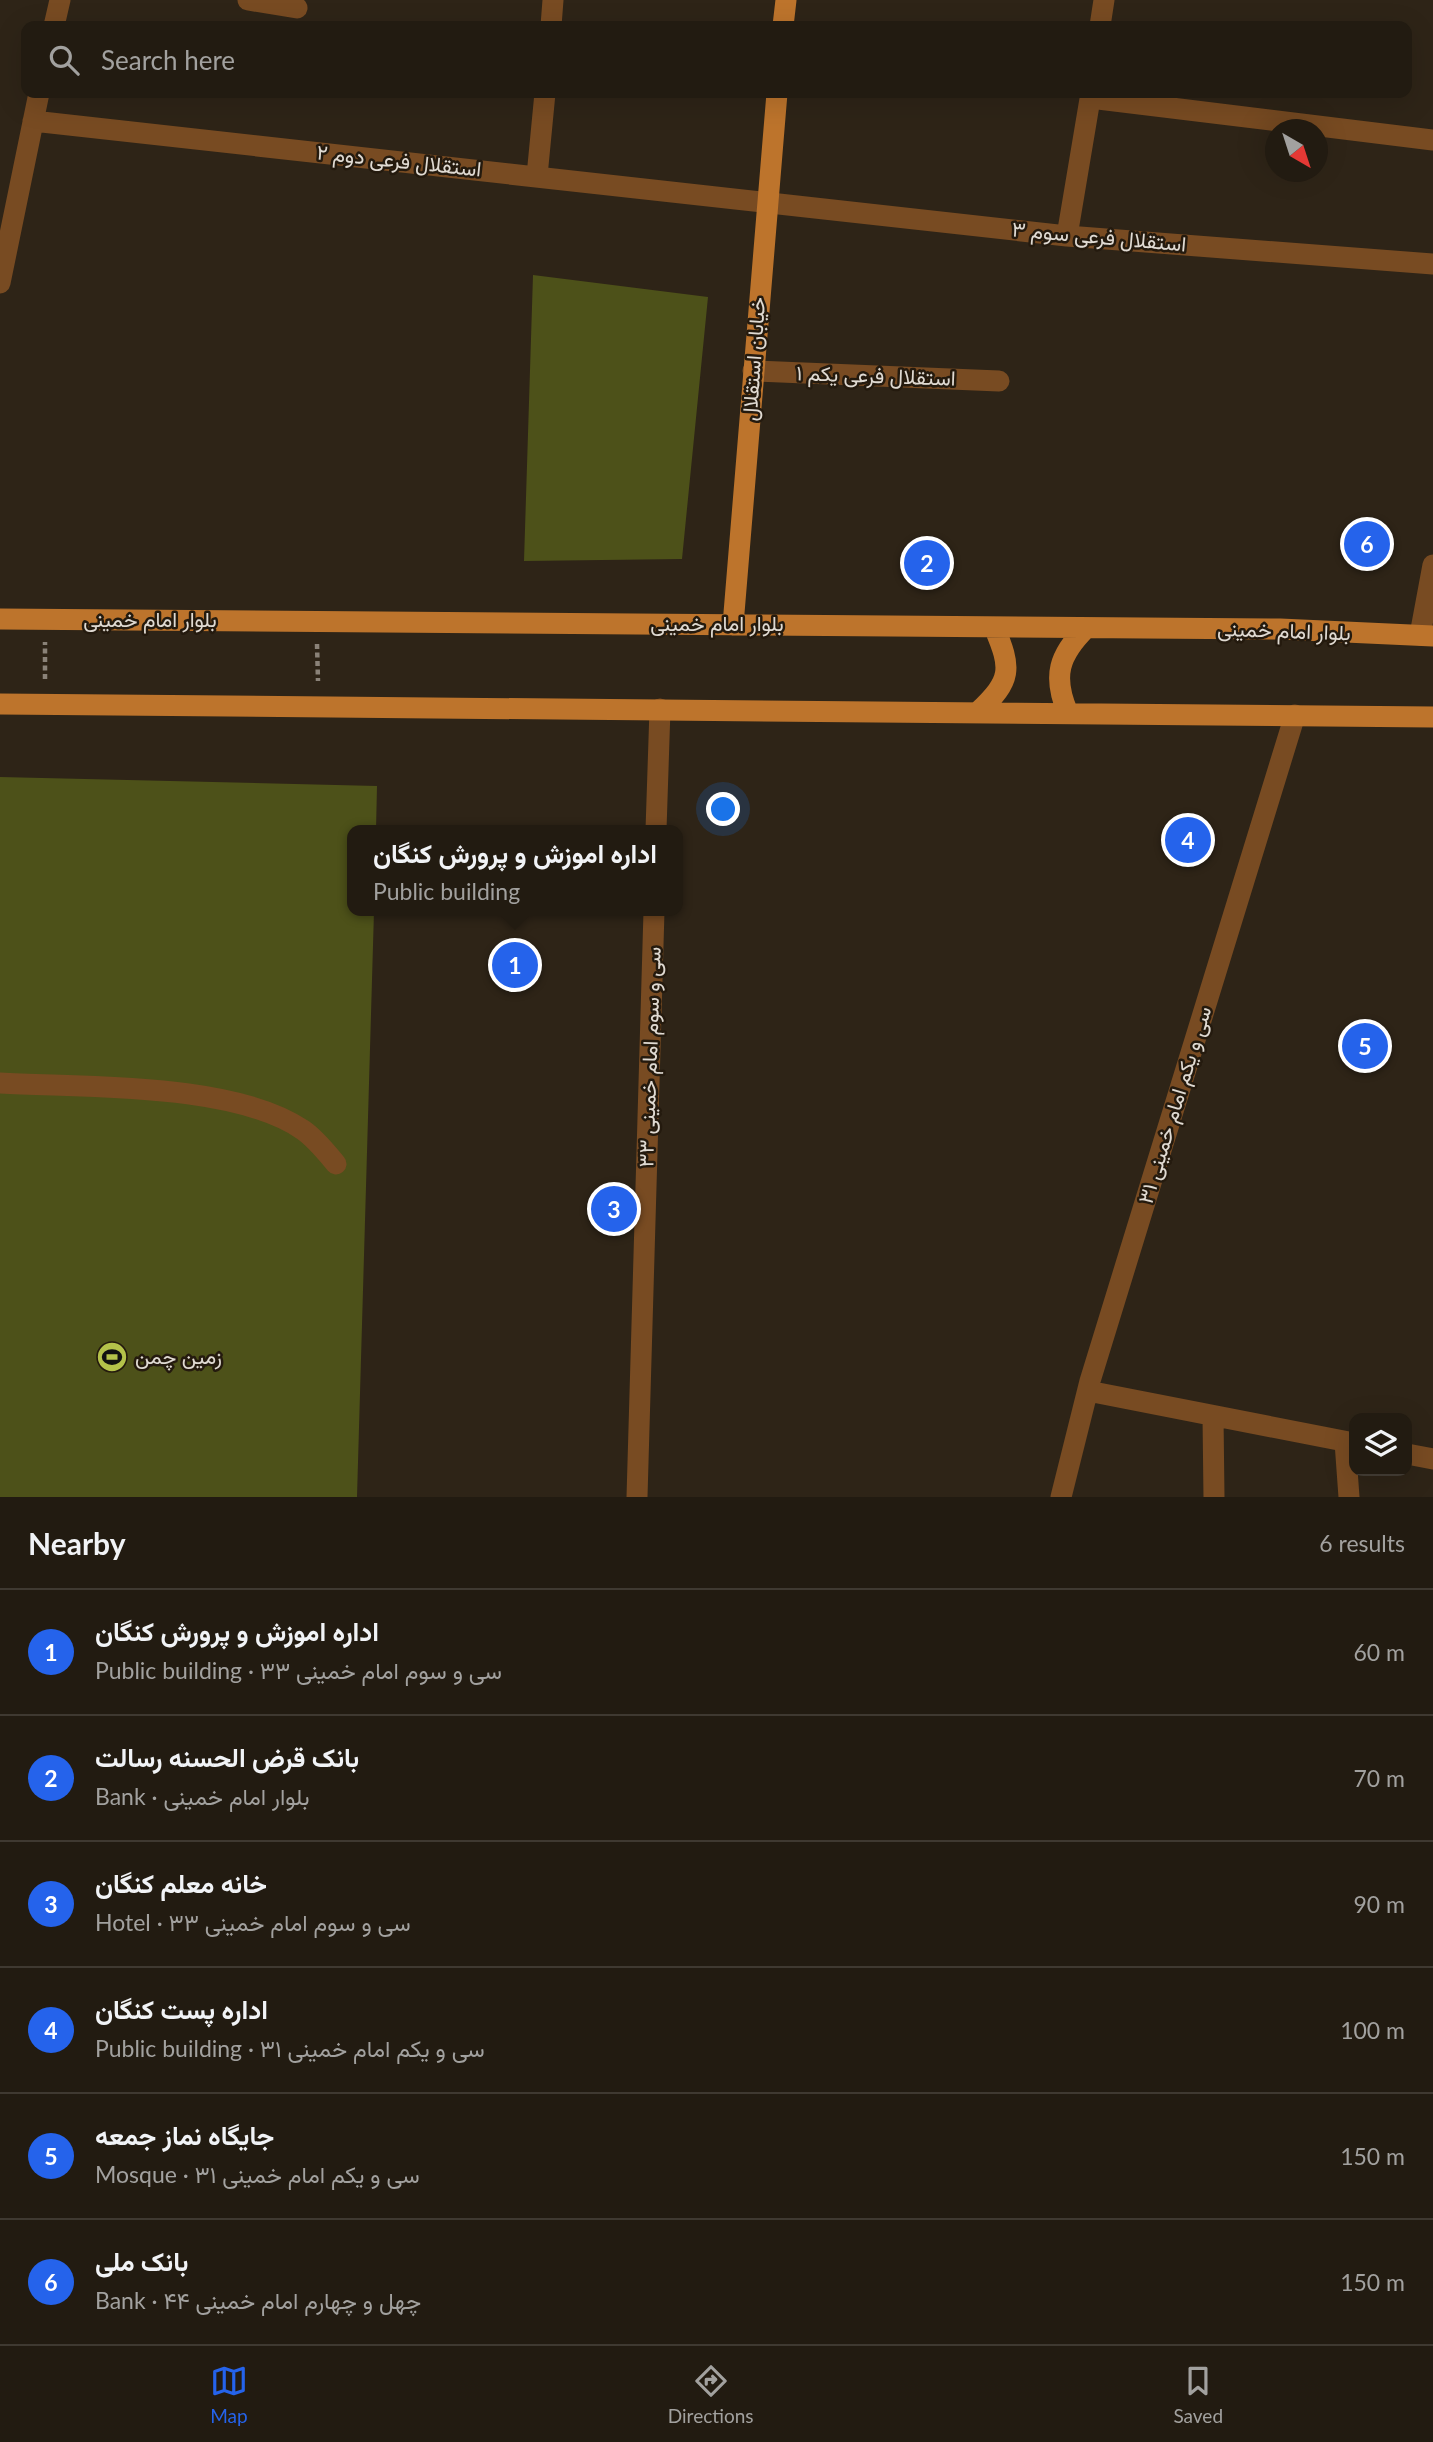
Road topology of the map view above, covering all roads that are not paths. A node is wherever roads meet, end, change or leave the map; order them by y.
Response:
1 (60, 0) edge
2 (248, 0) edge
3 (553, 0) edge
4 (786, 0) edge
5 (1104, 0) edge
6 (297, 8) dead end
7 (55, 21) edge
8 (551, 21) edge
9 (784, 21) edge
10 (1101, 21) edge
11 (38, 98) edge
12 (545, 98) edge
13 (776, 98) edge
14 (1090, 98) edge
15 (1113, 98) edge
16 (33, 121) junction
17 (1433, 140) edge
18 (537, 176) junction
19 (9, 192) edge
20 (766, 201) junction
21 (1067, 236) junction
22 (1433, 264) edge
23 (0, 283) edge
24 (753, 371) junction
25 (999, 381) dead end
26 (1433, 565) edge
27 (0, 619) edge
28 (733, 625) junction
29 (994, 627) junction
30 (1086, 628) junction
31 (1427, 635) edge
32 (0, 704) edge
33 (660, 709) junction
34 (978, 712) junction
35 (1068, 713) junction
36 (1295, 715) junction
37 (1433, 717) edge
38 (656, 825) edge
39 (654, 916) edge
40 (0, 1083) edge
41 (337, 1164) dead end
42 (1088, 1391) junction
43 (1213, 1416) junction
44 (1349, 1443) edge
45 (1412, 1455) edge
46 (1433, 1459) edge
47 (1349, 1476) edge
48 (637, 1497) edge
49 (1061, 1497) edge
50 (1214, 1497) edge
51 (1349, 1497) edge

1 - 7 street
2 - 6 street
3 - 8 street
4 - 9 main road
5 - 10 street
11 - 16 street
12 - 18 street
13 - 20 main road, خیابان استقلال
14 - 21 street
15 - 17 street
16 - 18 street, استقلال فرعی دوم ۲
16 - 19 street
18 - 20 street, استقلال فرعی دوم ۲
19 - 23 street
20 - 21 street, استقلال فرعی سوم ۳
20 - 24 main road, خیابان استقلال
21 - 22 street, استقلال فرعی سوم ۳
24 - 25 street, استقلال فرعی یکم ۱
24 - 28 main road, خیابان استقلال
26 - 31 street
27 - 28 main road, بلوار امام خمینی
28 - 29 main road, بلوار امام خمینی
29 - 30 main road, بلوار امام خمینی
29 - 34 main road
30 - 31 main road, بلوار امام خمینی
30 - 35 main road
32 - 33 main road
33 - 34 main road
33 - 38 street
34 - 35 main road
35 - 36 main road
36 - 37 main road
36 - 42 street, سی و یکم امام خمینی ۳۱
39 - 48 street, سی و سوم امام خمینی ۳۳
40 - 41 street
42 - 43 street
42 - 49 street, سی و یکم امام خمینی ۳۱
43 - 44 street
43 - 50 street
45 - 46 street
47 - 51 street

